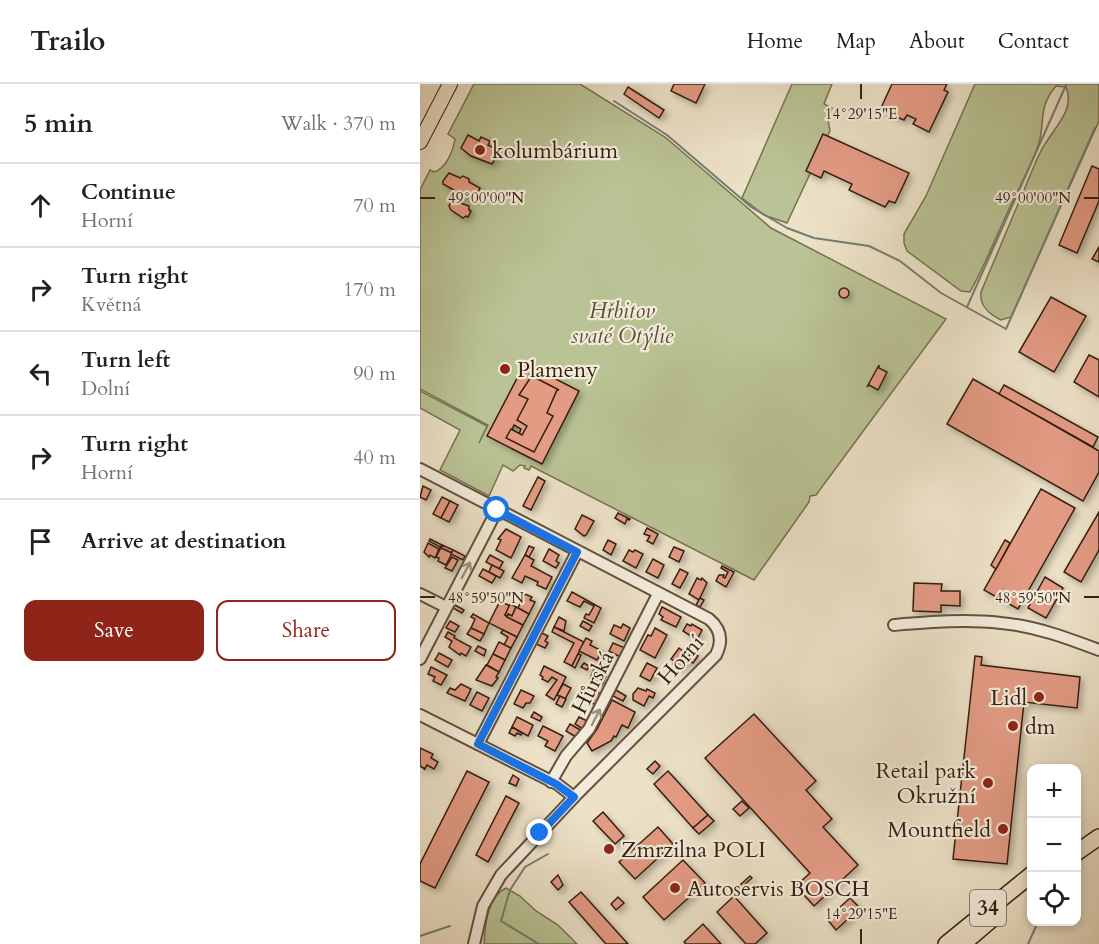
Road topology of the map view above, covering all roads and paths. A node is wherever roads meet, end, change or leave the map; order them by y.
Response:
1 (450, 84) edge
2 (420, 142) edge
3 (420, 469) edge
4 (497, 510) junction
5 (577, 552) junction
6 (420, 594) edge
7 (658, 594) junction
8 (446, 607) junction
9 (894, 625) dead end
10 (1099, 650) edge
11 (420, 659) edge
12 (420, 715) edge
13 (478, 744) junction
14 (551, 782) junction
15 (574, 797) junction
16 (1099, 825) edge
17 (1099, 837) edge
18 (1081, 838) edge
19 (1081, 850) edge
20 (1027, 878) edge
21 (1027, 891) edge
22 (474, 944) edge
23 (946, 944) edge
24 (963, 944) edge

1 - 2 main road
3 - 4 street, Horní
4 - 5 street, Horní
8 -> 4 street
5 - 7 street, Horní
5 - 13 street
6 - 8 street
14 -> 7 street, Hůrská
7 - 15 street, Horní
8 - 11 street
9 - 10 street
12 - 13 street
13 - 14 street
14 - 15 street
15 - 22 street, Horní
16 - 18 highway
17 - 19 highway
20 - 23 highway, 34
21 - 24 highway, 34

